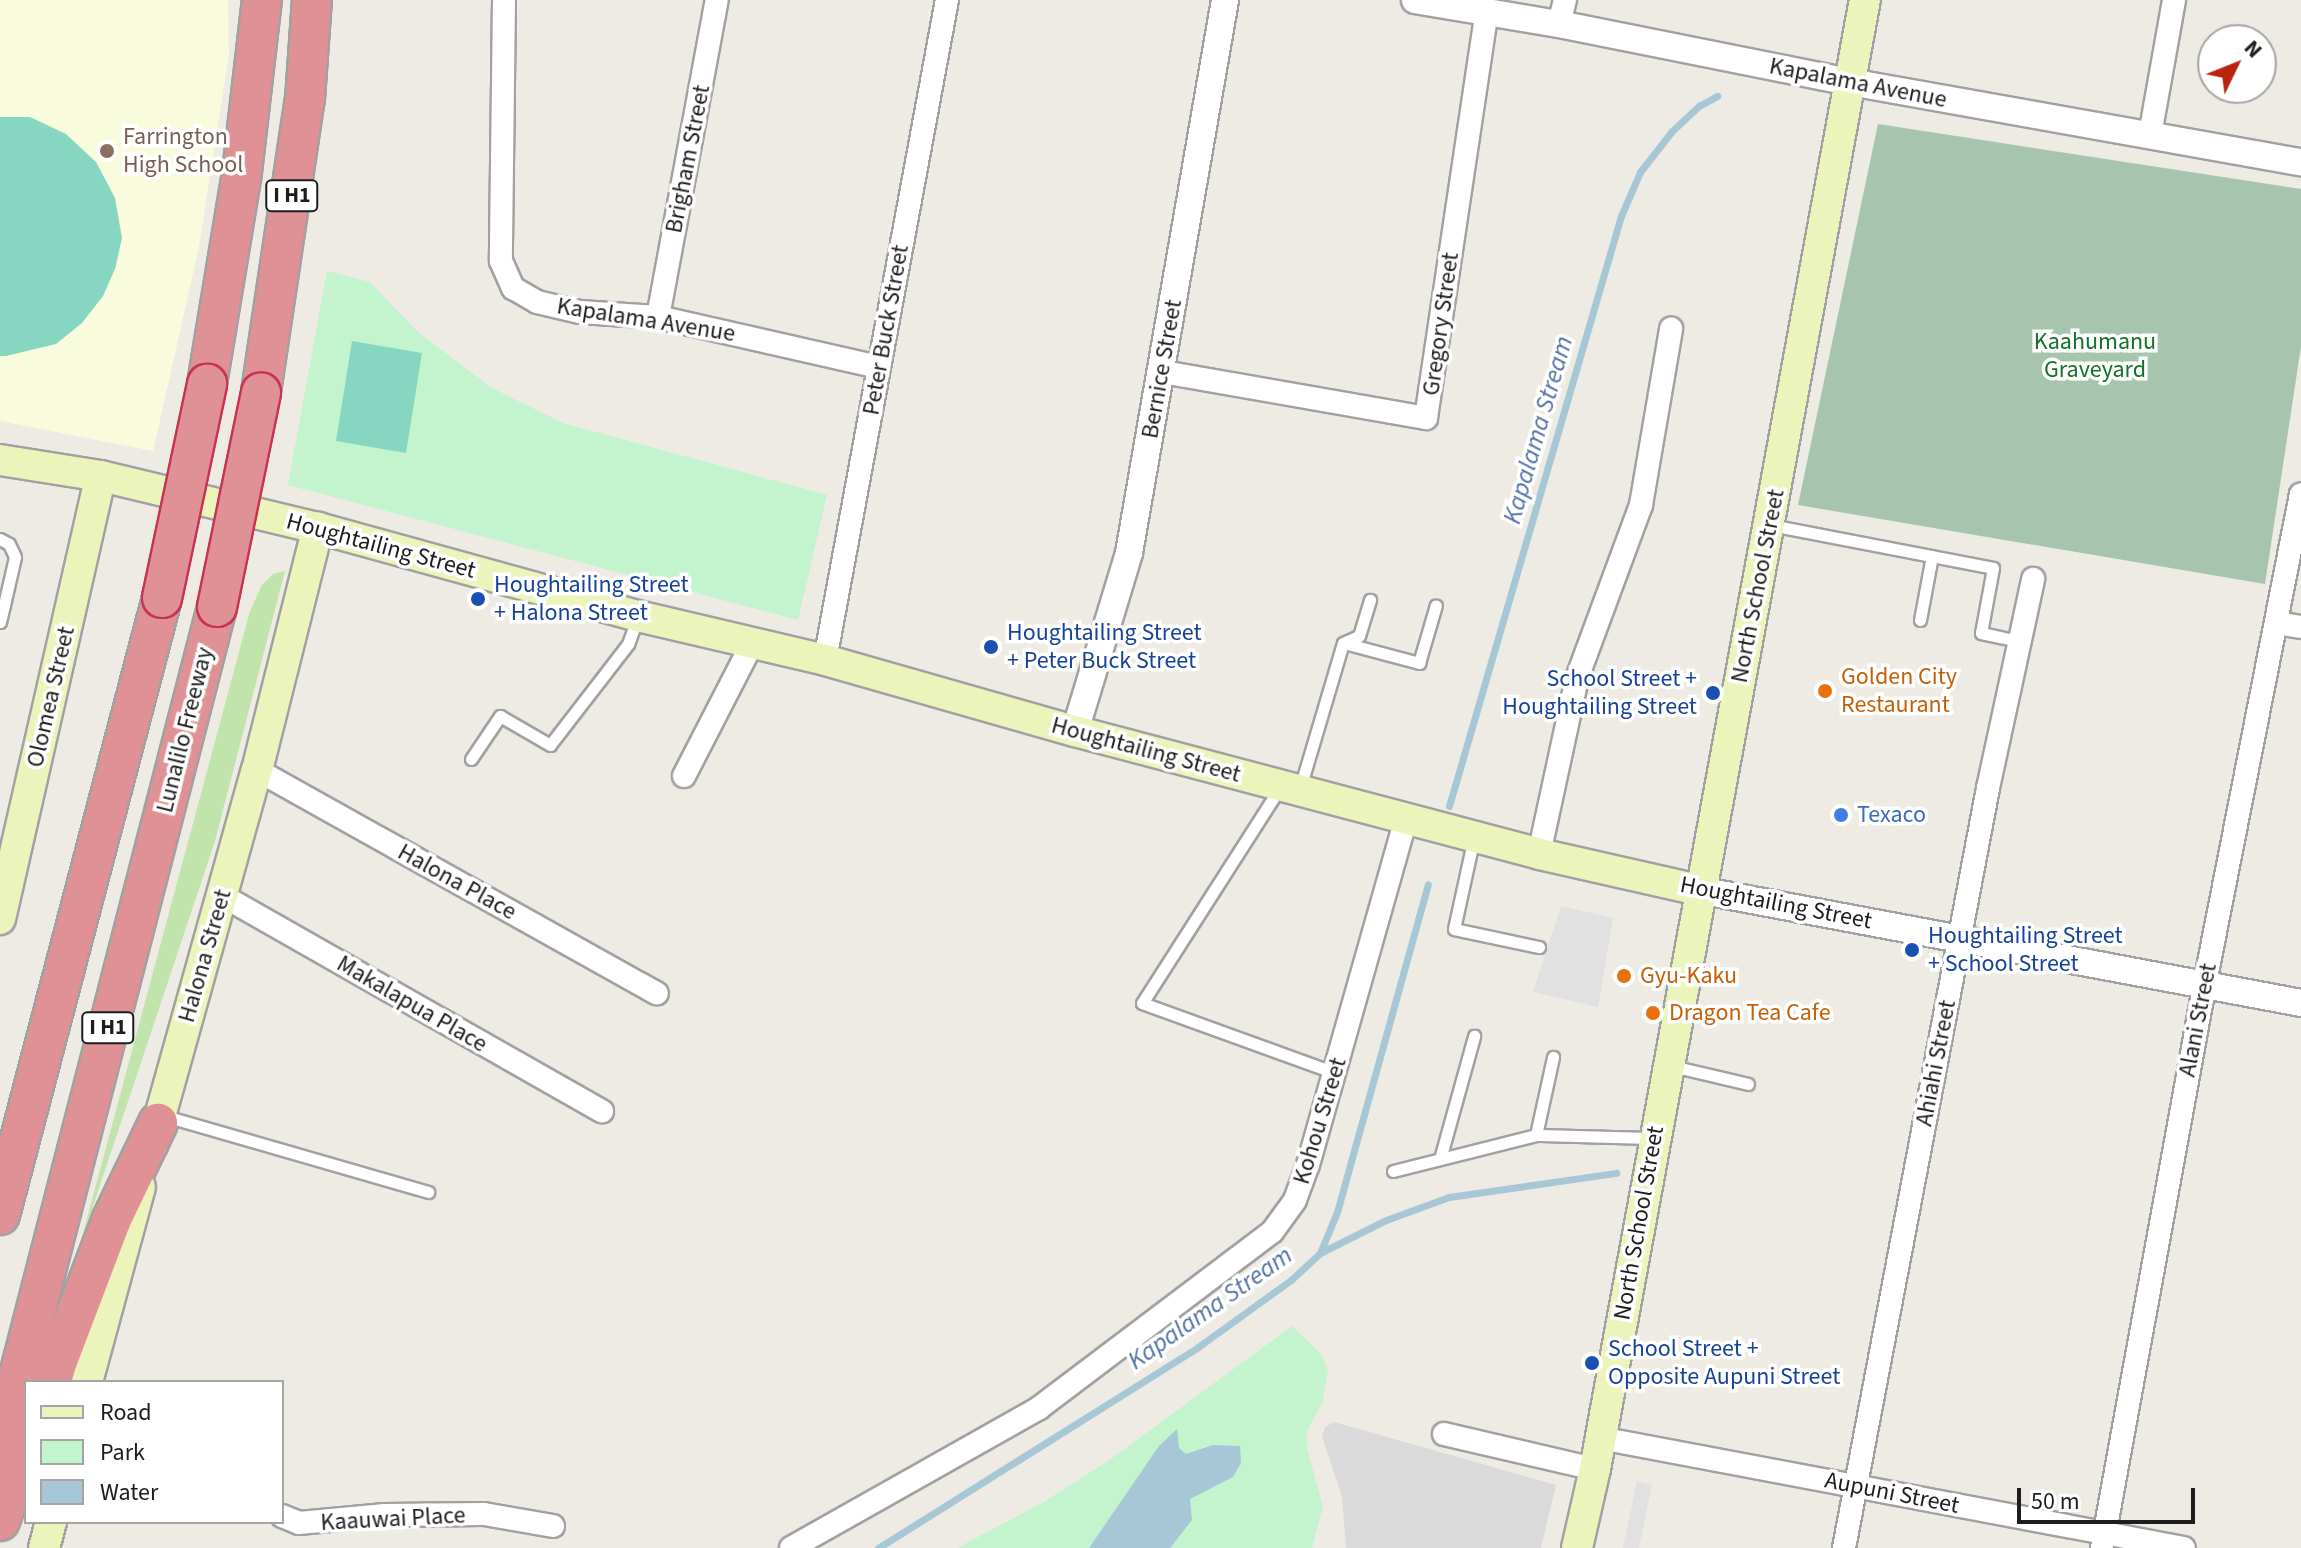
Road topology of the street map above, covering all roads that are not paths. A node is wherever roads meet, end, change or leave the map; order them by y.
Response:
1 (262, 0) edge
2 (312, 0) edge
3 (504, 0) edge
4 (717, 0) edge
5 (947, 0) edge
6 (1225, 0) edge
7 (1415, 0) edge
8 (1865, 0) edge
9 (2174, 0) edge
10 (1487, 12) junction
11 (1562, 12) edge
12 (1850, 82) junction
13 (2150, 135) junction
14 (2301, 162) edge
15 (658, 317) junction
16 (1671, 329) dead end
17 (878, 367) junction
18 (1163, 372) junction
19 (0, 460) edge
20 (101, 476) junction
21 (2301, 494) edge
22 (1770, 525) junction
23 (318, 528) junction
24 (0, 539) edge
25 (1932, 556) junction
26 (2033, 579) dead end
27 (1370, 600) dead end
28 (2, 605) edge
29 (1436, 605) dead end
30 (638, 616) junction
31 (1920, 620) dead end
32 (0, 622) edge
33 (2276, 623) junction
34 (2301, 627) edge
35 (2020, 641) junction
36 (753, 642) junction
37 (1343, 643) junction
38 (825, 660) junction
39 (1075, 731) junction
40 (471, 759) dead end
41 (257, 770) junction
42 (684, 776) dead end
43 (1290, 787) junction
44 (1406, 819) junction
45 (1474, 837) junction
46 (1539, 854) junction
47 (1699, 890) junction
48 (223, 896) junction
49 (0, 919) edge
50 (1961, 938) junction
51 (1539, 947) dead end
52 (2204, 988) junction
53 (657, 994) dead end
54 (2301, 1003) edge
55 (1474, 1036) dead end
56 (1553, 1057) dead end
57 (1668, 1065) junction
58 (1335, 1073) junction
59 (1748, 1084) dead end
60 (602, 1111) dead end
61 (159, 1119) junction
62 (1536, 1135) junction
63 (1655, 1138) junction
64 (1440, 1159) junction
65 (1393, 1171) dead end
66 (428, 1192) dead end
67 (0, 1215) edge
68 (51, 1380) edge
69 (88, 1380) edge
70 (1444, 1434) dead end
71 (1600, 1438) junction
72 (0, 1449) edge
73 (24, 1455) edge
74 (1595, 1469) junction
75 (1854, 1486) junction
76 (284, 1517) edge
77 (0, 1521) edge
78 (50, 1524) edge
79 (553, 1526) dead end
80 (2103, 1541) edge
81 (44, 1548) edge
82 (791, 1548) edge
83 (1577, 1548) edge
84 (1844, 1548) edge
85 (2184, 1548) edge

1 - 67 highway, I H1, bridge
2 - 72 highway, Lunalilo Freeway / I H1, bridge
3 - 15 street, Kapalama Avenue
4 - 15 street, Brigham Street
5 - 17 street, Peter Buck Street
6 - 18 street, Bernice Street
7 - 10 street, Kapalama Avenue
8 - 12 main road, North School Street
9 - 13 street
10 - 11 street, Kapalama Avenue
10 - 18 street, Gregory Street
11 - 12 street, Kapalama Avenue
12 - 13 street, Kapalama Avenue
12 - 22 main road, North School Street
13 - 14 street, Kapalama Avenue
15 - 17 street, Kapalama Avenue
16 - 46 street
17 - 38 street, Peter Buck Street
18 - 39 street, Bernice Street
19 - 20 main road, Houghtailing Street
20 - 23 main road, Houghtailing Street
20 - 49 main road, Olomea Street
21 - 33 street, Alani Street
22 - 25 lane
22 - 47 main road, North School Street
23 - 30 main road, Houghtailing Street
23 - 41 main road, Halona Street
24 - 28 lane
25 - 31 lane
25 - 35 lane
26 - 35 street, Ahiahi Street
27 - 37 lane
28 - 32 lane
29 - 37 lane
30 - 36 main road, Houghtailing Street
30 - 40 lane
33 - 34 street
33 - 52 street, Alani Street
35 - 50 street, Ahiahi Street
36 - 38 main road, Houghtailing Street
36 - 42 street
37 - 43 lane
38 - 39 main road, Houghtailing Street
39 - 43 main road, Houghtailing Street
41 - 48 main road, Halona Street
41 - 53 street, Halona Place
43 - 44 main road, Houghtailing Street
43 - 58 lane
44 - 45 main road, Houghtailing Street
44 - 58 street, Kohou Street
45 - 46 main road, Houghtailing Street
45 - 51 lane
46 - 47 main road, Houghtailing Street
47 - 50 street, Houghtailing Street
47 - 57 main road, North School Street
48 - 60 street, Makalapua Place
48 - 61 main road, Halona Street
50 - 52 street, Houghtailing Street
50 - 75 street, Ahiahi Street
52 - 54 street, Houghtailing Street
52 - 80 street, Alani Street
55 - 64 lane
56 - 62 lane
57 - 59 lane
57 - 63 main road, North School Street
58 - 82 street, Kohou Street
61 - 66 lane
61 - 68 highway
61 - 69 main road, Halona Street
62 - 63 lane
62 - 64 lane
63 - 71 main road, North School Street
64 - 65 lane
70 - 74 street
71 - 74 main road, North School Street
71 - 75 street, Aupuni Street
73 - 77 highway
74 - 83 main road, North School Street
75 - 80 street, Aupuni Street
75 - 84 street, Ahiahi Street
76 - 79 street, Kaauwai Place
78 - 81 main road
80 - 85 street, Aupuni Street

